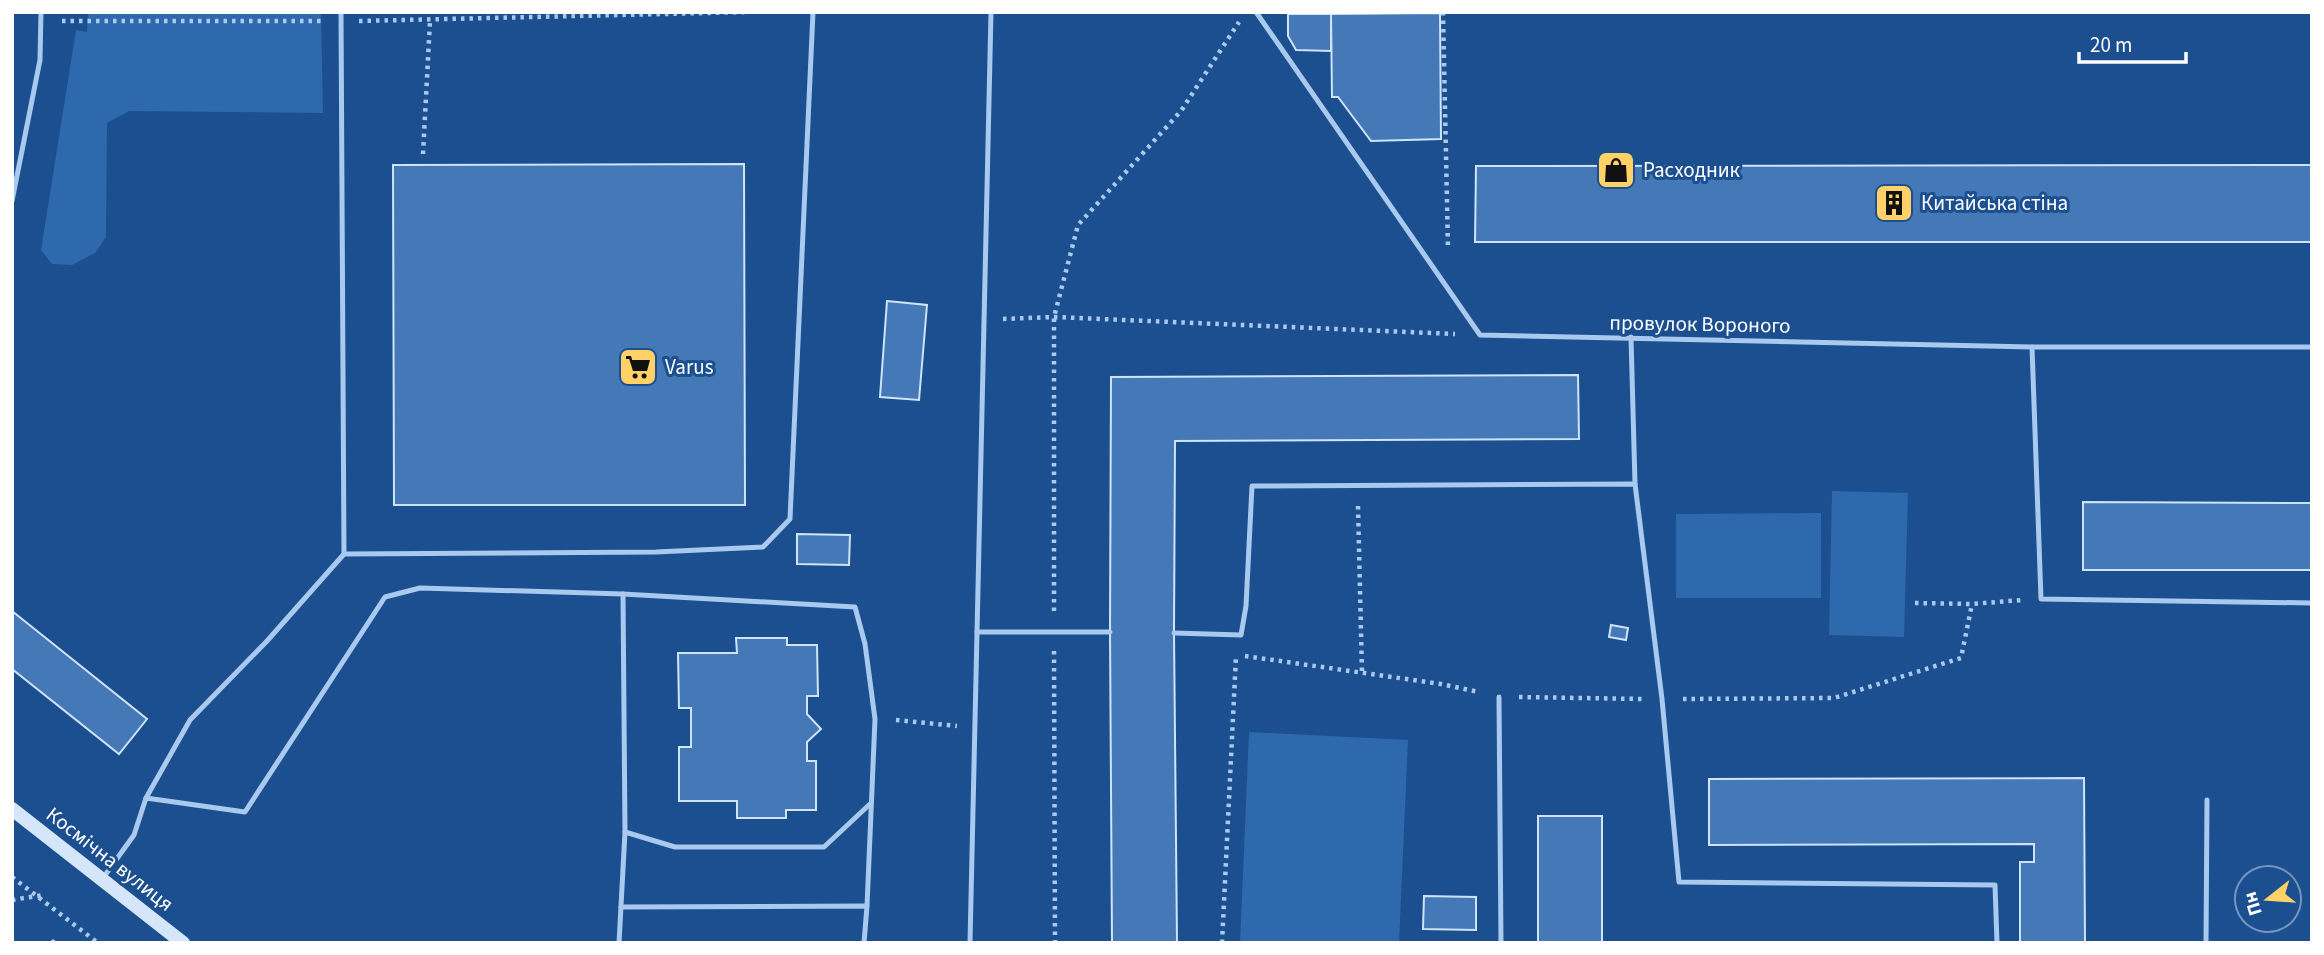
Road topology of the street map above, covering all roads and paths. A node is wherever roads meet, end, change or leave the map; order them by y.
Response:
1 (41, 12) edge
2 (341, 12) edge
3 (750, 12) edge
4 (813, 12) edge
5 (991, 12) edge
6 (1246, 12) edge
7 (1256, 12) edge
8 (1443, 12) edge
9 (41, 21) junction
10 (430, 21) junction
11 (341, 22) junction
12 (423, 154) dead end
13 (12, 201) edge
14 (1449, 292) junction
15 (1054, 317) junction
16 (984, 320) junction
17 (1480, 335) junction
18 (1631, 337) junction
19 (2032, 347) junction
20 (2312, 347) edge
21 (1635, 484) junction
22 (1358, 485) junction
23 (344, 554) junction
24 (624, 594) junction
25 (2040, 599) junction
26 (1915, 603) dead end
27 (2312, 603) edge
28 (1972, 604) junction
29 (977, 632) junction
30 (1110, 632) dead end
31 (1174, 633) dead end
32 (1241, 635) junction
33 (1236, 655) junction
34 (1362, 673) junction
35 (1499, 696) junction
36 (1662, 699) junction
37 (875, 719) junction
38 (975, 729) junction
39 (145, 798) junction
40 (2207, 800) dead end
41 (870, 804) junction
42 (12, 809) edge
43 (625, 832) junction
44 (12, 877) edge
45 (102, 880) junction
46 (40, 895) junction
47 (12, 900) edge
48 (867, 906) junction
49 (621, 907) junction
50 (864, 940) edge
51 (98, 943) edge
52 (183, 943) edge
53 (619, 943) edge
54 (874, 943) edge
55 (970, 943) edge
56 (1222, 943) edge
57 (1501, 943) edge
58 (1997, 943) edge
59 (2206, 943) edge

1 - 9 lane
2 - 11 lane
3 - 10 path
4 - 23 lane
5 - 16 lane
6 - 15 path
7 - 14 lane
8 - 14 path
9 - 11 path
9 - 13 lane
10 - 11 path
10 - 12 path
11 - 23 lane
14 - 17 lane
15 - 16 path
15 - 17 path
16 - 29 lane
17 - 18 lane, провулок Вороного
18 - 19 lane, провулок Вороного
18 - 21 lane
19 - 20 lane, провулок Вороного
19 - 25 lane
21 - 22 lane
21 - 36 lane
22 - 32 lane
22 - 34 path
23 - 39 lane
24 - 37 lane
24 - 39 lane
24 - 43 lane
25 - 27 lane
25 - 28 path
26 - 28 path
28 - 36 path
29 - 30 lane
29 - 38 lane
31 - 32 lane
32 - 33 path
33 - 34 path
33 - 56 path
34 - 35 path
35 - 36 path
35 - 57 lane
36 - 58 lane
37 - 38 path
37 - 41 lane
38 - 55 lane
39 - 45 lane
40 - 59 lane
41 - 43 lane
41 - 48 lane
42 - 45 main road, Космічна вулиця
43 - 49 lane
44 - 46 path
45 - 52 main road, Космічна вулиця
46 - 47 path
46 - 51 path
48 - 49 lane
48 - 50 lane
49 - 53 lane
50 - 54 lane

